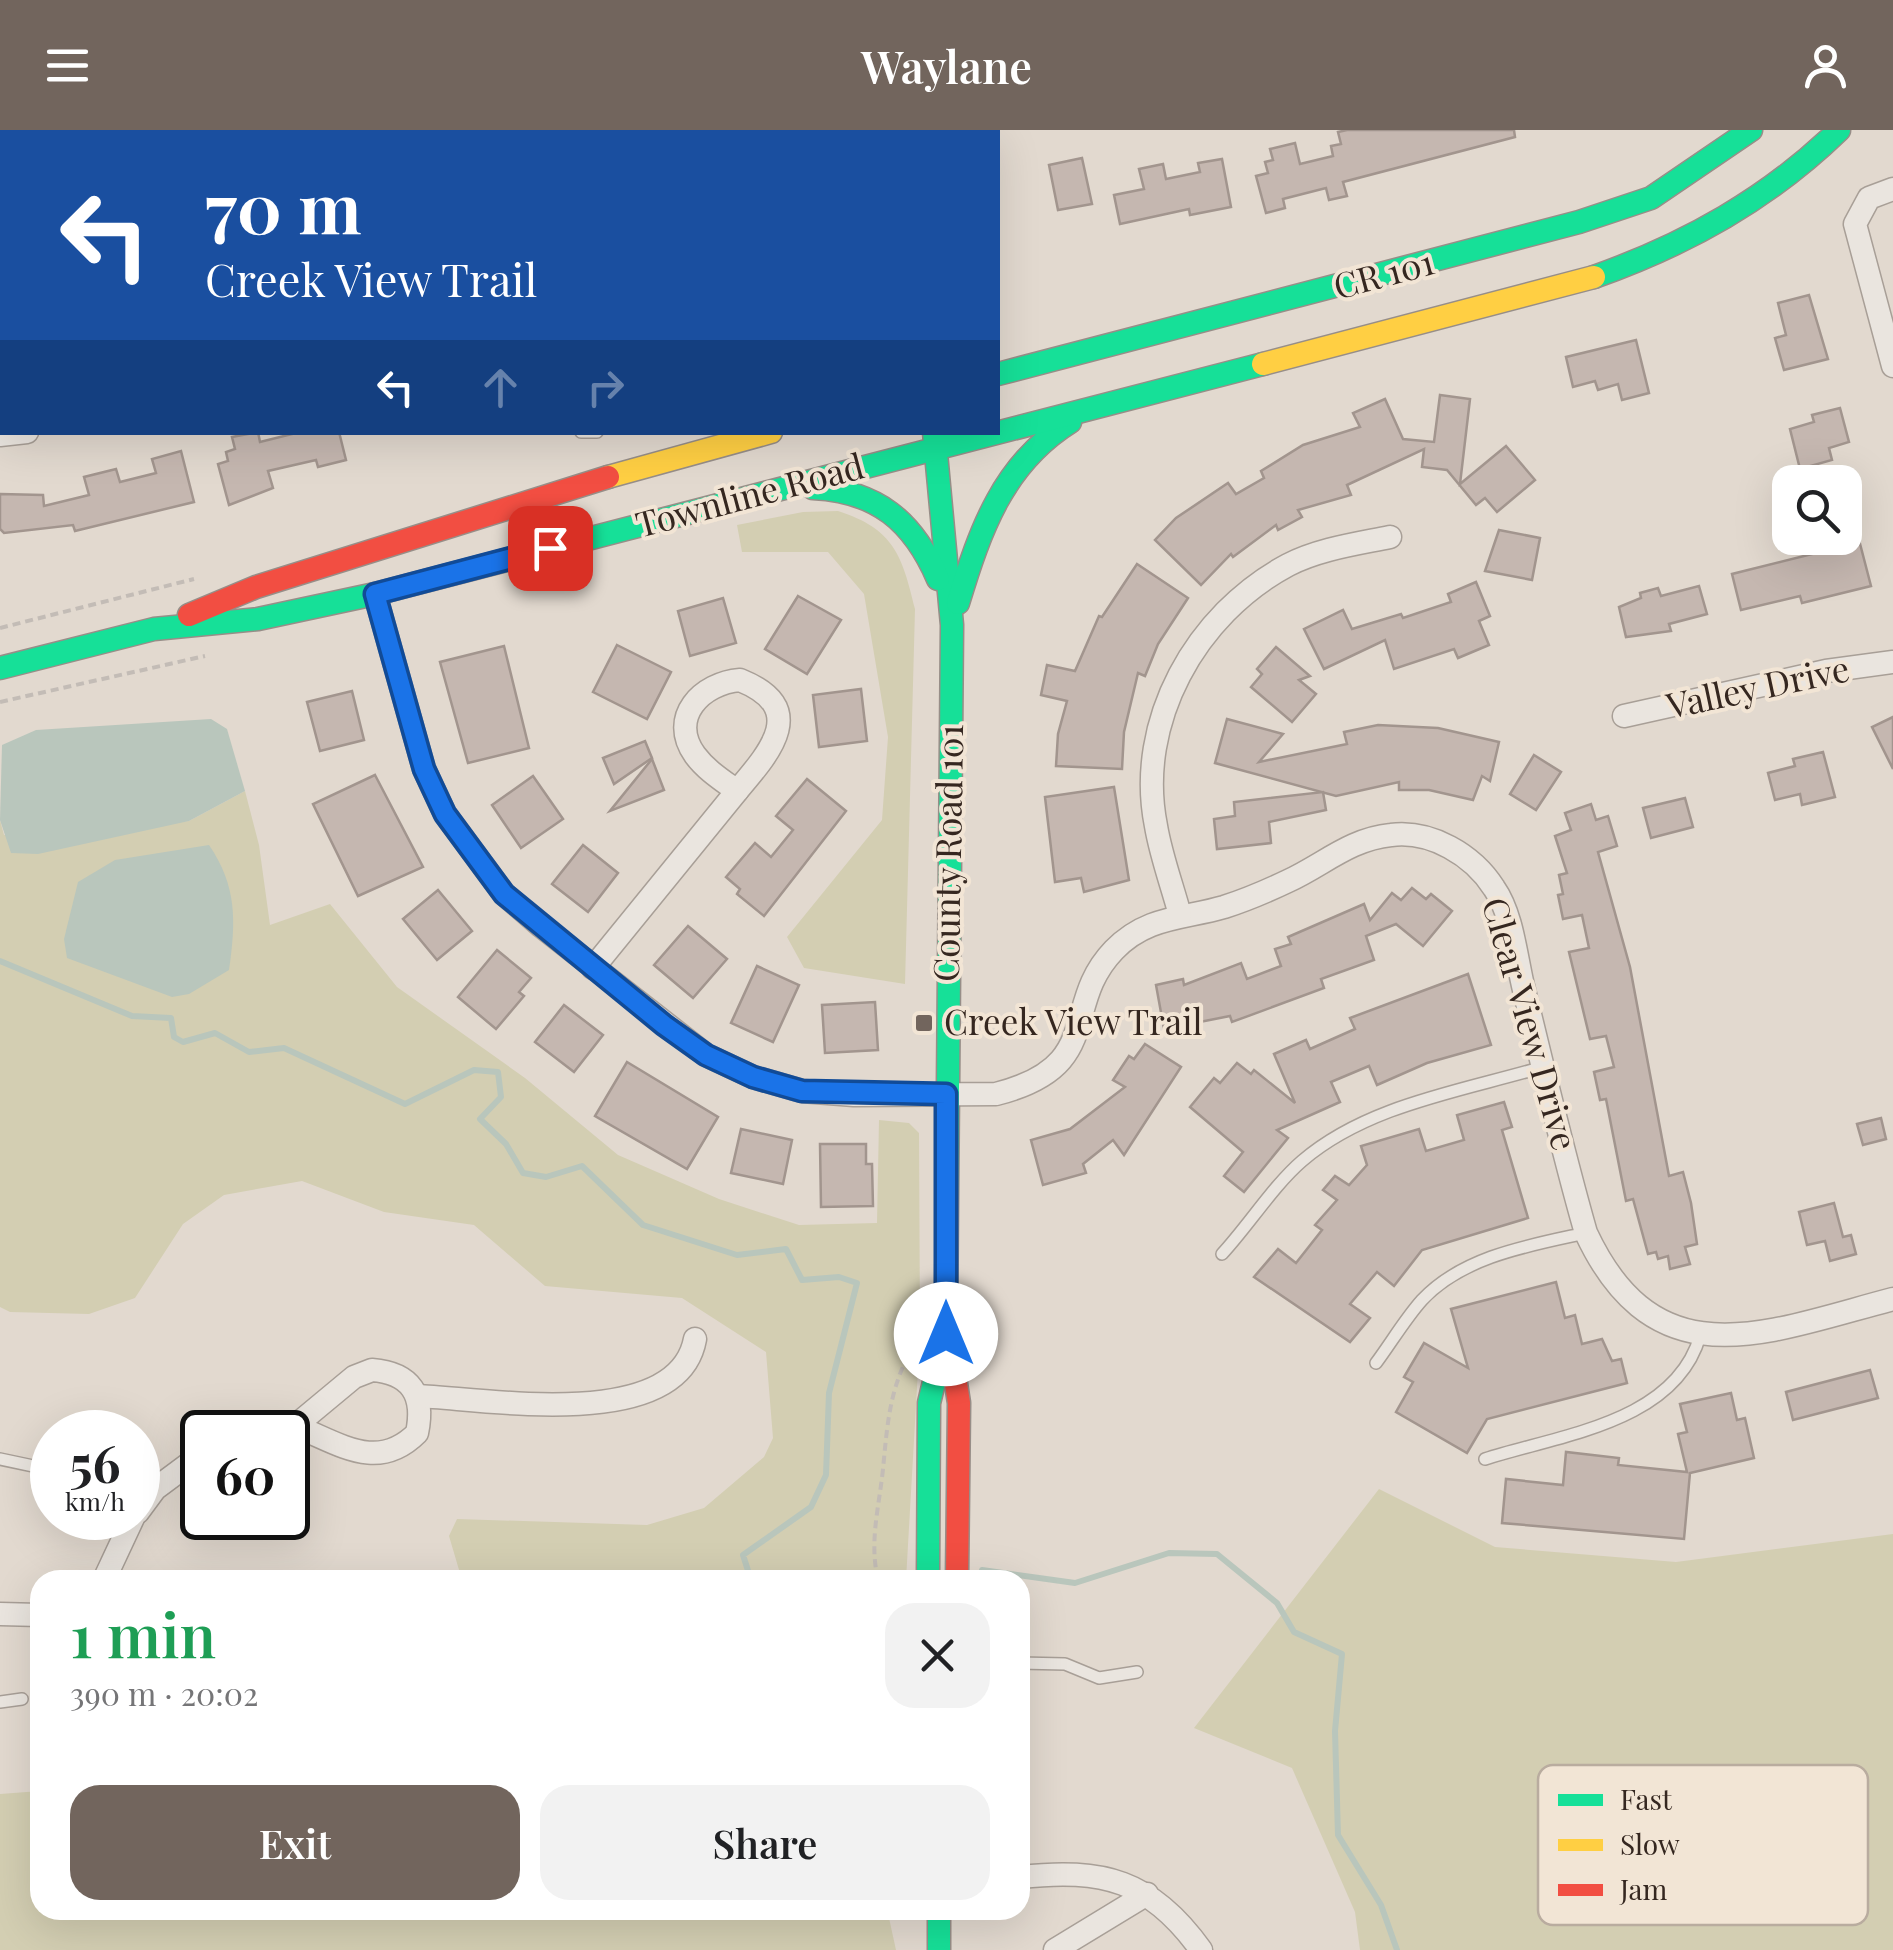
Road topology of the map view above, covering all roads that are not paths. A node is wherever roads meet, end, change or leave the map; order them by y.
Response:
1 (1751, 130) edge
2 (1840, 130) edge
3 (1893, 189) edge
4 (1110, 346) junction
5 (1008, 349) dead end
6 (1893, 366) edge
7 (1000, 374) edge
8 (1104, 406) junction
9 (1000, 427) edge
10 (759, 435) edge
11 (960, 435) edge
12 (935, 440) edge
13 (776, 490) junction
14 (1390, 537) dead end
15 (375, 594) junction
16 (952, 625) junction
17 (154, 630) junction
18 (1893, 662) edge
19 (0, 668) edge
20 (1624, 716) dead end
21 (737, 791) junction
22 (1180, 914) junction
23 (593, 968) junction
24 (1543, 1067) junction
25 (946, 1094) junction
26 (1586, 1233) junction
27 (1222, 1254) dead end
28 (1893, 1299) edge
29 (946, 1334) junction
30 (1700, 1336) junction
31 (695, 1339) dead end
32 (1376, 1363) dead end
33 (418, 1396) junction
34 (310, 1413) edge
35 (310, 1432) edge
36 (0, 1459) edge
37 (1485, 1459) dead end
38 (30, 1465) edge
39 (123, 1540) edge
40 (109, 1570) edge
41 (928, 1570) edge
42 (957, 1570) edge
43 (0, 1614) edge
44 (30, 1616) edge
45 (1030, 1663) edge
46 (1137, 1672) dead end
47 (22, 1699) dead end
48 (0, 1702) edge
49 (1030, 1876) edge
50 (1147, 1894) junction
51 (939, 1920) edge
52 (939, 1950) edge
53 (1055, 1950) edge
54 (1202, 1950) edge

1 - 4 main road, CR 101 / CR 101
2 - 8 main road, CR 101
3 - 6 street
4 - 5 main road
4 - 7 main road, CR 101 / CR 101
8 - 9 main road, CR 101
8 - 16 main road, CR 101
10 - 17 main road, Townline Road
11 - 12 main road, CR 101
12 - 13 main road, Townline Road
12 - 16 main road, County Road 101 / CR 101
13 - 15 main road, Townline Road
13 - 16 main road
14 - 22 street
15 - 17 main road, Townline Road
15 - 23 street
16 - 25 main road, County Road 101 / CR 101
17 - 19 main road, Townline Road
18 - 20 street, Valley Drive
21 - 21 street
21 - 23 street
22 - 24 street, Clear View Drive
22 - 25 street, Clear View Drive
23 - 25 street
24 - 26 street, Clear View Drive
24 - 27 lane
25 - 29 main road, County Road 101 / CR 101
26 - 30 street, Clear View Drive
26 - 32 lane
28 - 30 street, Clear View Drive
29 - 41 main road, County Road 101 / CR 101
29 - 42 main road, County Road 101 / CR 101
30 - 37 lane
31 - 33 street
33 - 34 street
33 - 35 street
36 - 38 lane
39 - 40 street
43 - 44 street
45 - 46 lane
47 - 48 lane
49 - 50 street
50 - 53 street
50 - 54 street
51 - 52 main road

